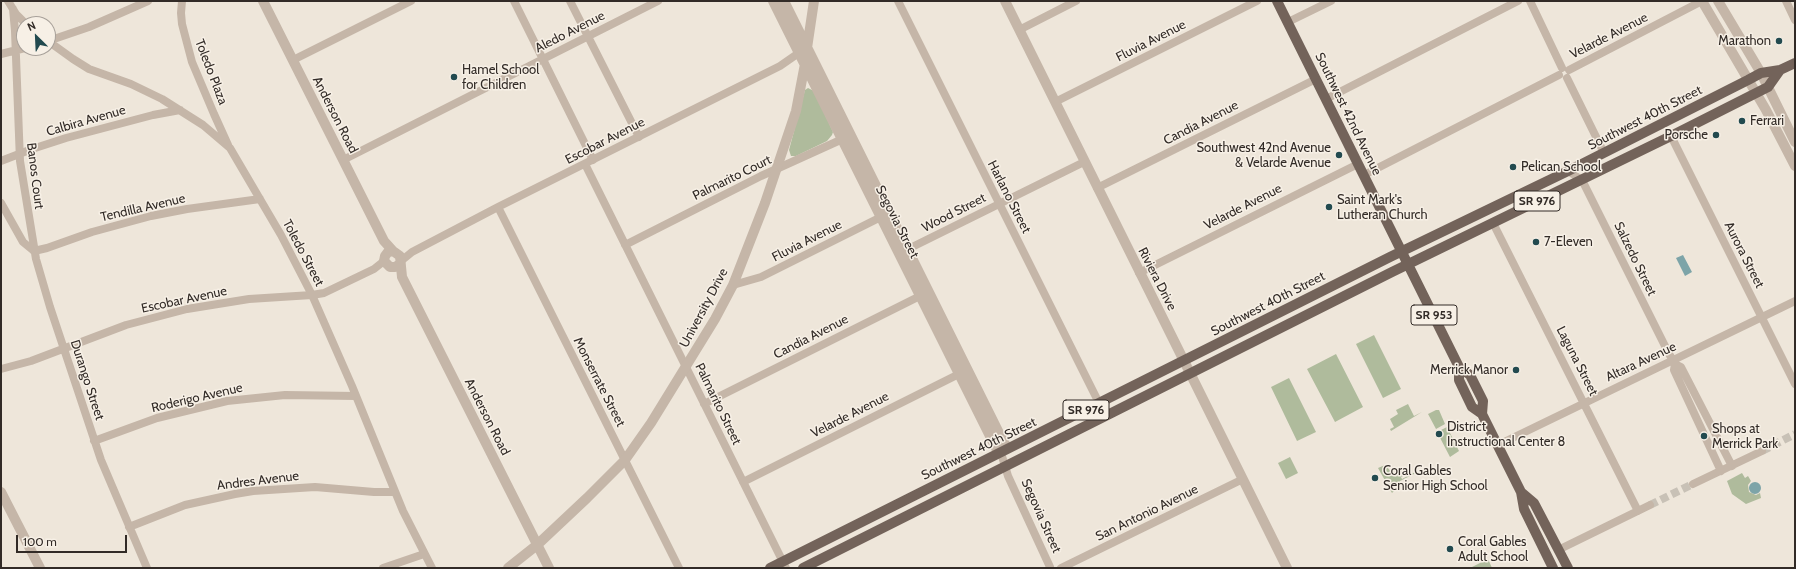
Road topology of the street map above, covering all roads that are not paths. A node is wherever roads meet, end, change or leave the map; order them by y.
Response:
1 (8, 1) edge
2 (148, 1) edge
3 (182, 1) edge
4 (263, 1) edge
5 (411, 1) edge
6 (514, 1) edge
7 (570, 1) edge
8 (658, 1) edge
9 (773, 1) edge
10 (784, 1) edge
11 (814, 1) edge
12 (898, 1) edge
13 (1005, 1) edge
14 (1076, 1) edge
15 (1257, 1) edge
16 (1277, 1) edge
17 (1331, 1) edge
18 (1518, 1) edge
19 (1523, 1) edge
20 (1530, 1) edge
21 (1702, 1) edge
22 (1718, 1) edge
23 (1786, 1) edge
24 (13, 9) junction
25 (19, 16) edge
26 (1795, 20) edge
27 (1288, 22) junction
28 (1019, 30) junction
29 (587, 37) junction
30 (56, 38) edge
31 (56, 47) edge
32 (15, 50) junction
33 (803, 50) junction
34 (1, 54) edge
35 (543, 59) junction
36 (293, 60) junction
37 (1795, 63) edge
38 (805, 65) junction
39 (1780, 70) junction
40 (1565, 73) junction
41 (1761, 73) junction
42 (1316, 79) junction
43 (1748, 80) junction
44 (1768, 86) junction
45 (1755, 93) junction
46 (1326, 99) junction
47 (1055, 102) junction
48 (180, 110) junction
49 (1671, 136) junction
50 (639, 137) junction
51 (846, 137) junction
52 (1795, 142) edge
53 (230, 148) junction
54 (1604, 153) junction
55 (19, 154) junction
56 (343, 160) junction
57 (593, 160) junction
58 (1, 161) edge
59 (1084, 162) junction
60 (585, 164) junction
61 (1358, 164) junction
62 (1795, 166) edge
63 (777, 169) junction
64 (1568, 171) junction
65 (1364, 175) junction
66 (1582, 180) junction
67 (1097, 188) junction
68 (260, 199) junction
69 (1, 203) edge
70 (999, 204) junction
71 (498, 207) junction
72 (885, 215) junction
73 (1493, 223) junction
74 (624, 245) junction
75 (34, 251) junction
76 (1402, 251) junction
77 (903, 252) junction
78 (393, 260) junction
79 (1408, 264) junction
80 (1139, 273) junction
81 (733, 285) junction
82 (924, 294) junction
83 (312, 295) junction
84 (1795, 301) edge
85 (1761, 317) junction
86 (64, 348) junction
87 (1183, 361) junction
88 (1674, 362) junction
89 (686, 368) junction
90 (1, 369) edge
91 (963, 372) junction
92 (1190, 373) junction
93 (1795, 384) edge
94 (356, 396) junction
95 (1584, 402) junction
96 (1099, 403) junction
97 (704, 404) junction
98 (1715, 433) junction
99 (1706, 437) junction
100 (94, 441) junction
101 (1498, 445) junction
102 (1762, 450) tunnel mouth
103 (1001, 453) junction
104 (625, 460) junction
105 (1732, 466) junction
106 (1005, 467) junction
107 (1722, 471) junction
108 (1243, 479) junction
109 (743, 482) junction
110 (1693, 484) tunnel mouth
111 (1, 492) edge
112 (394, 492) junction
113 (1521, 492) junction
114 (1650, 505) tunnel mouth
115 (1638, 510) junction
116 (129, 527) junction
117 (537, 545) junction
118 (1558, 550) junction
119 (424, 554) junction
120 (784, 565) edge
121 (40, 568) edge
122 (147, 568) edge
123 (384, 568) edge
124 (432, 568) edge
125 (508, 568) edge
126 (548, 568) edge
127 (679, 568) edge
128 (770, 568) edge
129 (803, 568) edge
130 (1051, 568) edge
131 (1062, 568) edge
132 (1287, 568) edge
133 (1553, 568) edge
134 (1568, 568) edge

1 - 24 street
2 - 30 street
3 - 53 street, Toledo Plaza
4 - 36 street, Anderson Road
5 - 36 street
6 - 35 street
7 - 29 street
8 - 29 street, Aledo Avenue
9 - 33 street, Segovia Street
10 - 33 street, Segovia Street
11 - 33 street, University Drive
12 - 70 street, Harlano Street
13 - 28 street, Riviera Drive
14 - 28 street
15 - 47 street, Fluvia Avenue
16 - 27 main road, Southwest 42nd Avenue / SR 953
17 - 27 street
18 - 46 street
19 - 20 street
20 - 40 street
21 - 40 street, Velarde Avenue
21 - 43 street
22 - 41 street
23 - 26 street
24 - 25 street
24 - 32 street, Banos Court
27 - 42 main road, Southwest 42nd Avenue / SR 953
28 - 47 street, Riviera Drive
29 - 35 street, Aledo Avenue
29 - 50 street
31 - 48 street, Toledo Street
32 - 34 street
32 - 55 street, Banos Court
33 - 38 street, University Drive
33 - 50 street, Escobar Avenue
33 - 51 street, Segovia Street
35 - 56 street, Aledo Avenue
35 - 57 street
36 - 56 street, Anderson Road
37 - 39 main road, Southwest 40th Street / SR 976
38 - 51 street, Segovia Street
38 - 63 street, University Drive
39 - 41 main road, Southwest 40th Street / SR 976
39 - 44 main road, Southwest 40th Street / SR 976
40 - 54 street
40 - 65 street, Velarde Avenue
41 - 43 main road, Southwest 40th Street / SR 976
41 - 44 street
42 - 46 main road, Southwest 42nd Avenue / SR 953
42 - 67 street, Candia Avenue
43 - 45 street
43 - 54 main road, Southwest 40th Street / SR 976
44 - 45 main road, Southwest 40th Street / SR 976
44 - 52 street
45 - 49 main road, Southwest 40th Street / SR 976
45 - 62 street
46 - 61 main road, Southwest 42nd Avenue / SR 953
47 - 59 street, Riviera Drive
48 - 53 street, Toledo Street
48 - 55 street, Calbira Avenue
49 - 66 main road, Southwest 40th Street / SR 976
49 - 85 street, Aurora Street
50 - 57 street, Escobar Avenue
51 - 63 street, Palmarito Court
51 - 72 street, Segovia Street
53 - 68 street, Toledo Street
54 - 64 main road, Southwest 40th Street / SR 976
55 - 58 street, Calbira Avenue
55 - 75 street, Banos Court
56 - 78 street, Anderson Road
57 - 60 street, Escobar Avenue
59 - 67 street, Riviera Drive
59 - 70 street, Wood Street
60 - 71 street, Escobar Avenue
60 - 74 street, Palmarito Street
61 - 65 main road, Southwest 42nd Avenue / SR 953
61 - 80 street, Velarde Avenue
63 - 74 street, Palmarito Court
63 - 81 street, University Drive
64 - 66 street
64 - 76 main road, Southwest 40th Street / SR 976
65 - 76 main road, Southwest 42nd Avenue / SR 953
66 - 73 main road, Southwest 40th Street / SR 976
66 - 88 street, Salzedo Street
67 - 80 street, Riviera Drive
68 - 75 street, Tendilla Avenue
68 - 83 street, Toledo Street
69 - 75 street, Durango Street
70 - 77 street, Wood Street
70 - 96 street, Harlano Street
71 - 78 street, Escobar Avenue
71 - 104 street, Monserrate Street
72 - 77 street, Segovia Street
72 - 81 street, Fluvia Avenue
73 - 79 main road, Southwest 40th Street / SR 976
73 - 95 street, Laguna Street
74 - 89 street, Palmarito Street
75 - 86 street, Durango Street
76 - 79 main road, Southwest 42nd Avenue / SR 953
76 - 87 main road, Southwest 40th Street / SR 976
77 - 82 street, Segovia Street
78 - 83 street, Escobar Avenue
78 - 117 street, Anderson Road
79 - 92 main road, Southwest 40th Street / SR 976
79 - 101 main road, Southwest 42nd Avenue / SR 953
80 - 87 street, Riviera Drive
81 - 89 street, University Drive
82 - 91 street, Segovia Street
82 - 97 street, Candia Avenue
83 - 86 street, Escobar Avenue
83 - 94 street, Toledo Street
84 - 85 street, Altara Avenue
85 - 88 street, Altara Avenue
85 - 93 street, Aurora Street
86 - 90 street, Escobar Avenue
86 - 100 street, Durango Street
87 - 92 street, Riviera Drive
87 - 96 main road, Southwest 40th Street / SR 976
88 - 95 street, Altara Avenue
88 - 98 street, Salzedo Street
88 - 99 street, Salzedo Street
89 - 97 street, Palmarito Street
89 - 104 street, University Drive
91 - 103 street, Segovia Street
91 - 109 street, Velarde Avenue
92 - 106 main road, Southwest 40th Street / SR 976
92 - 108 street, Riviera Drive
94 - 100 street, Roderigo Avenue
94 - 112 street, Toledo Street
95 - 101 street, Altara Avenue
95 - 115 street, Laguna Street
96 - 103 main road, Southwest 40th Street / SR 976
97 - 109 street, Palmarito Street
98 - 99 street
98 - 105 street, Salzedo Street
99 - 107 street, Salzedo Street
100 - 116 street, Durango Street
101 - 113 main road, Southwest 42nd Avenue / SR 953
102 - 105 street
103 - 106 street, Segovia Street
103 - 120 main road, Southwest 40th Street / SR 976
104 - 117 street, University Drive
104 - 127 street, Monserrate Street
105 - 107 street
106 - 129 main road, Southwest 40th Street / SR 976
106 - 130 street, Segovia Street
107 - 110 street
108 - 131 street, San Antonio Avenue
108 - 132 street, Riviera Drive
109 - 120 street, Palmarito Street
111 - 121 street
112 - 116 street, Andres Avenue
112 - 119 street, Toledo Street
113 - 118 main road, Southwest 42nd Avenue / SR 953
113 - 133 main road, Southwest 42nd Avenue / SR 953
114 - 115 street
115 - 118 street
116 - 122 street, Durango Street
117 - 125 street, University Drive
117 - 126 street, Anderson Road
118 - 134 main road, Southwest 42nd Avenue / SR 953
119 - 123 street
119 - 124 street, Toledo Street
120 - 128 main road, Southwest 40th Street / SR 976

